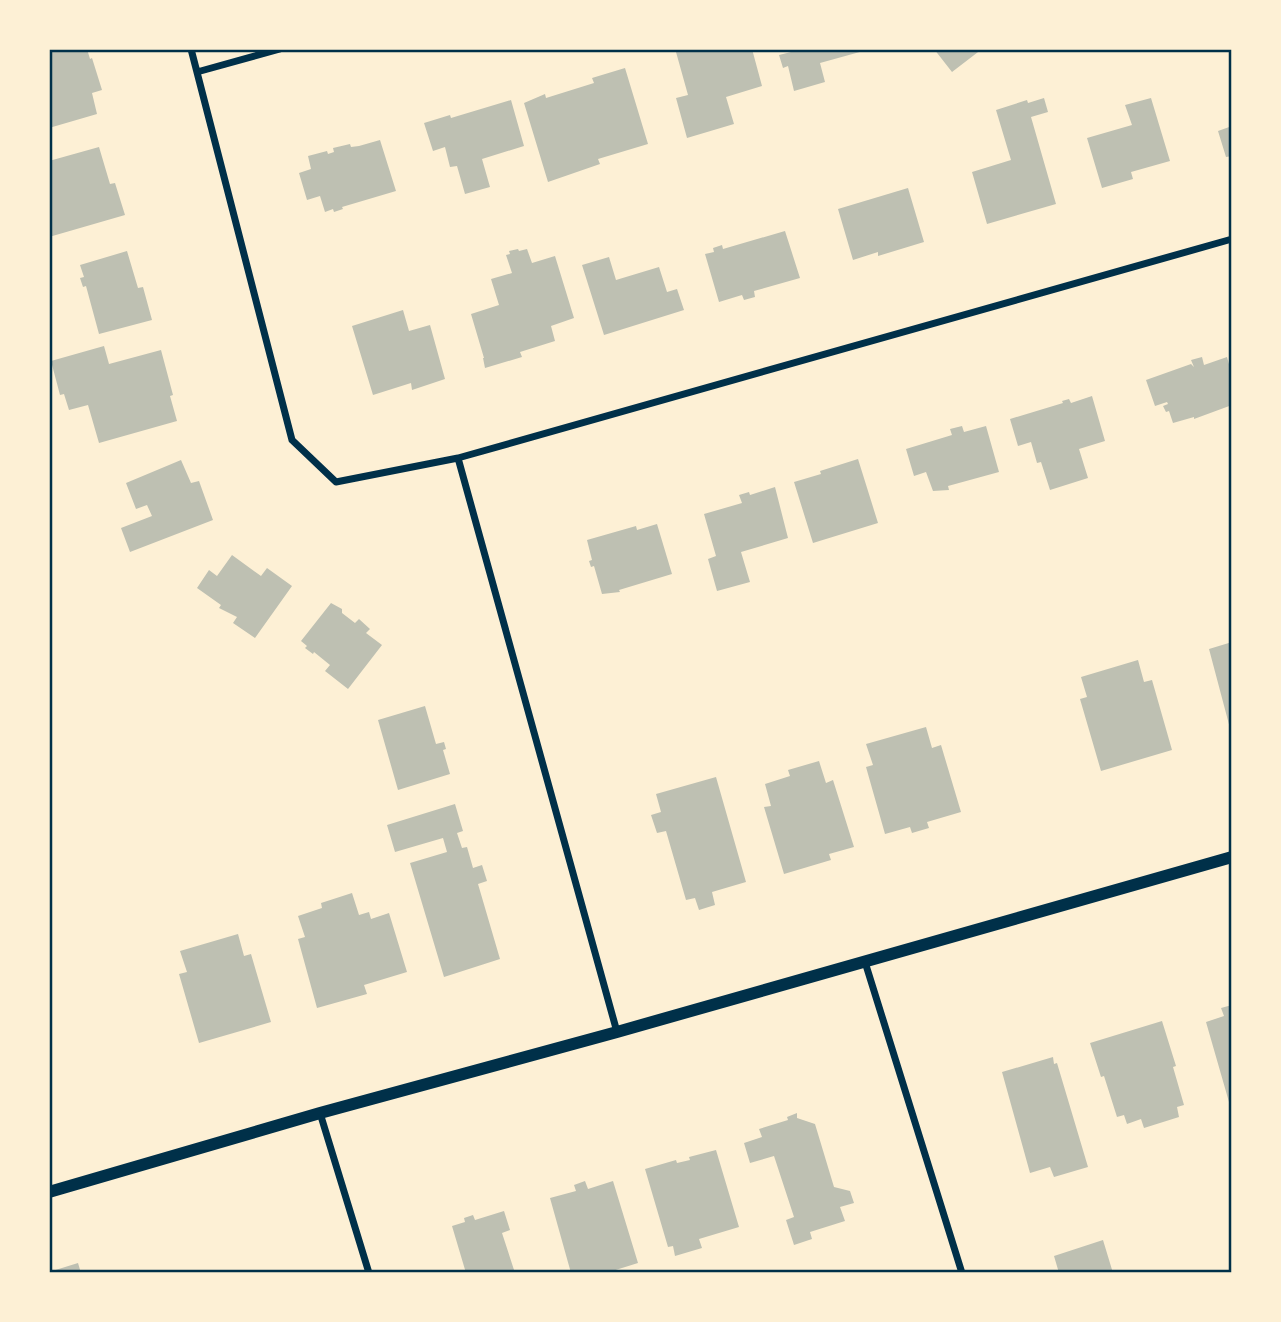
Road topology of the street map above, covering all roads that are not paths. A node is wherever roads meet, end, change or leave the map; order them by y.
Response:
1 (191, 49) edge
2 (280, 49) edge
3 (197, 72) junction
4 (1232, 239) edge
5 (458, 458) junction
6 (1232, 857) edge
7 (865, 962) junction
8 (617, 1032) junction
9 (320, 1113) junction
10 (49, 1192) edge
11 (369, 1273) edge
12 (962, 1273) edge

1 - 3 street
2 - 3 street
3 - 5 street
4 - 5 street
5 - 8 street
6 - 7 street
7 - 8 street
7 - 12 street
8 - 9 street
9 - 10 street
9 - 11 street

